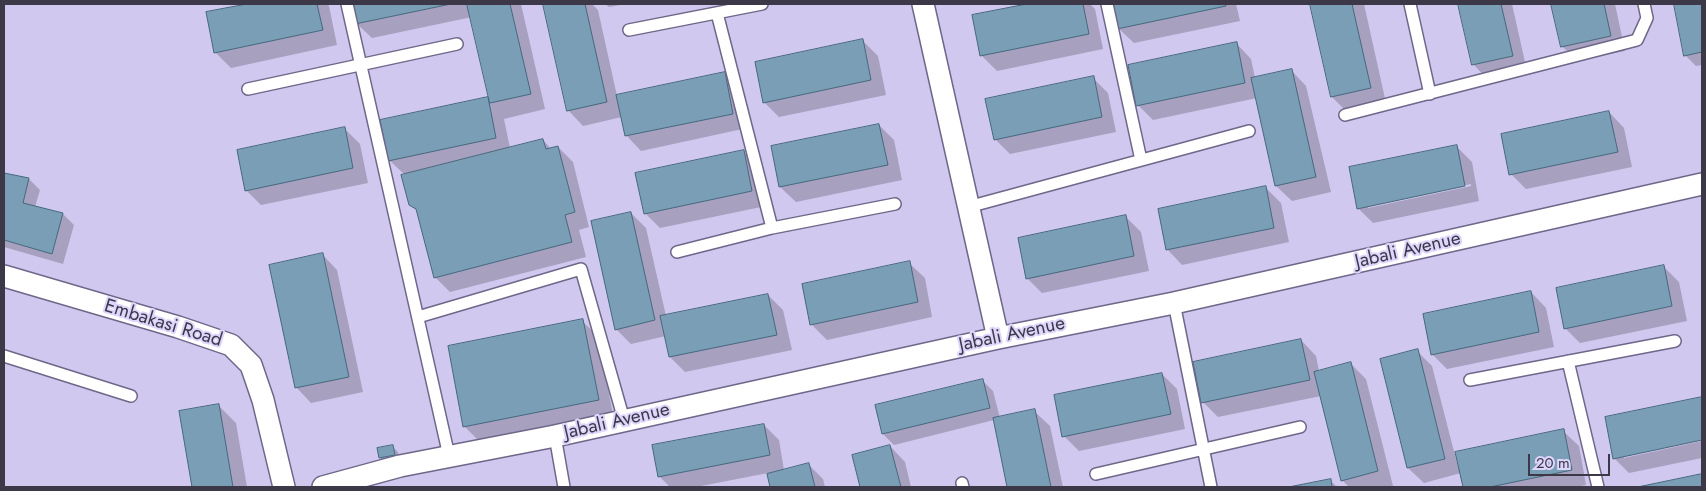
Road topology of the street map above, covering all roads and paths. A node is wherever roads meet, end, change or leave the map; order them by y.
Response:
1 (347, 4) edge
2 (762, 4) edge
3 (922, 4) edge
4 (1107, 4) edge
5 (1410, 4) edge
6 (1644, 4) edge
7 (717, 13) junction
8 (629, 30) dead end
9 (457, 44) dead end
10 (361, 64) junction
11 (248, 89) dead end
12 (1430, 94) junction
13 (1345, 115) dead end
14 (1249, 131) dead end
15 (1141, 160) junction
16 (1702, 184) edge
17 (895, 204) dead end
18 (968, 207) junction
19 (772, 228) junction
20 (677, 252) dead end
21 (4, 276) edge
22 (1174, 303) junction
23 (418, 317) junction
24 (998, 338) junction
25 (1675, 341) dead end
26 (4, 356) edge
27 (1568, 361) junction
28 (1470, 380) dead end
29 (131, 396) dead end
30 (624, 420) junction
31 (1300, 427) dead end
32 (555, 436) junction
33 (1203, 450) junction
34 (449, 456) junction
35 (1096, 474) dead end
36 (284, 487) edge
37 (322, 487) edge
38 (564, 487) edge
39 (1211, 487) edge
40 (1598, 487) edge

1 - 10 lane
2 - 7 lane
3 - 18 street
4 - 15 lane
5 - 12 lane
6 - 12 lane
7 - 8 lane
7 - 19 lane
9 - 10 lane
10 - 11 lane
10 - 23 lane
12 - 13 lane
14 - 15 lane
15 - 18 lane
16 - 22 street, Jabali Avenue
17 - 19 lane
18 - 24 street
19 - 20 lane
21 - 36 street, Embakasi Road
22 - 24 street, Jabali Avenue
22 - 33 lane
23 - 30 lane
23 - 34 lane
24 - 30 street, Jabali Avenue
25 - 27 lane
26 - 29 lane
27 - 28 lane
27 - 40 lane
30 - 32 street, Jabali Avenue
31 - 33 lane
32 - 34 street, Jabali Avenue
32 - 38 lane
33 - 35 lane
33 - 39 lane
34 - 37 street, Jabali Avenue

